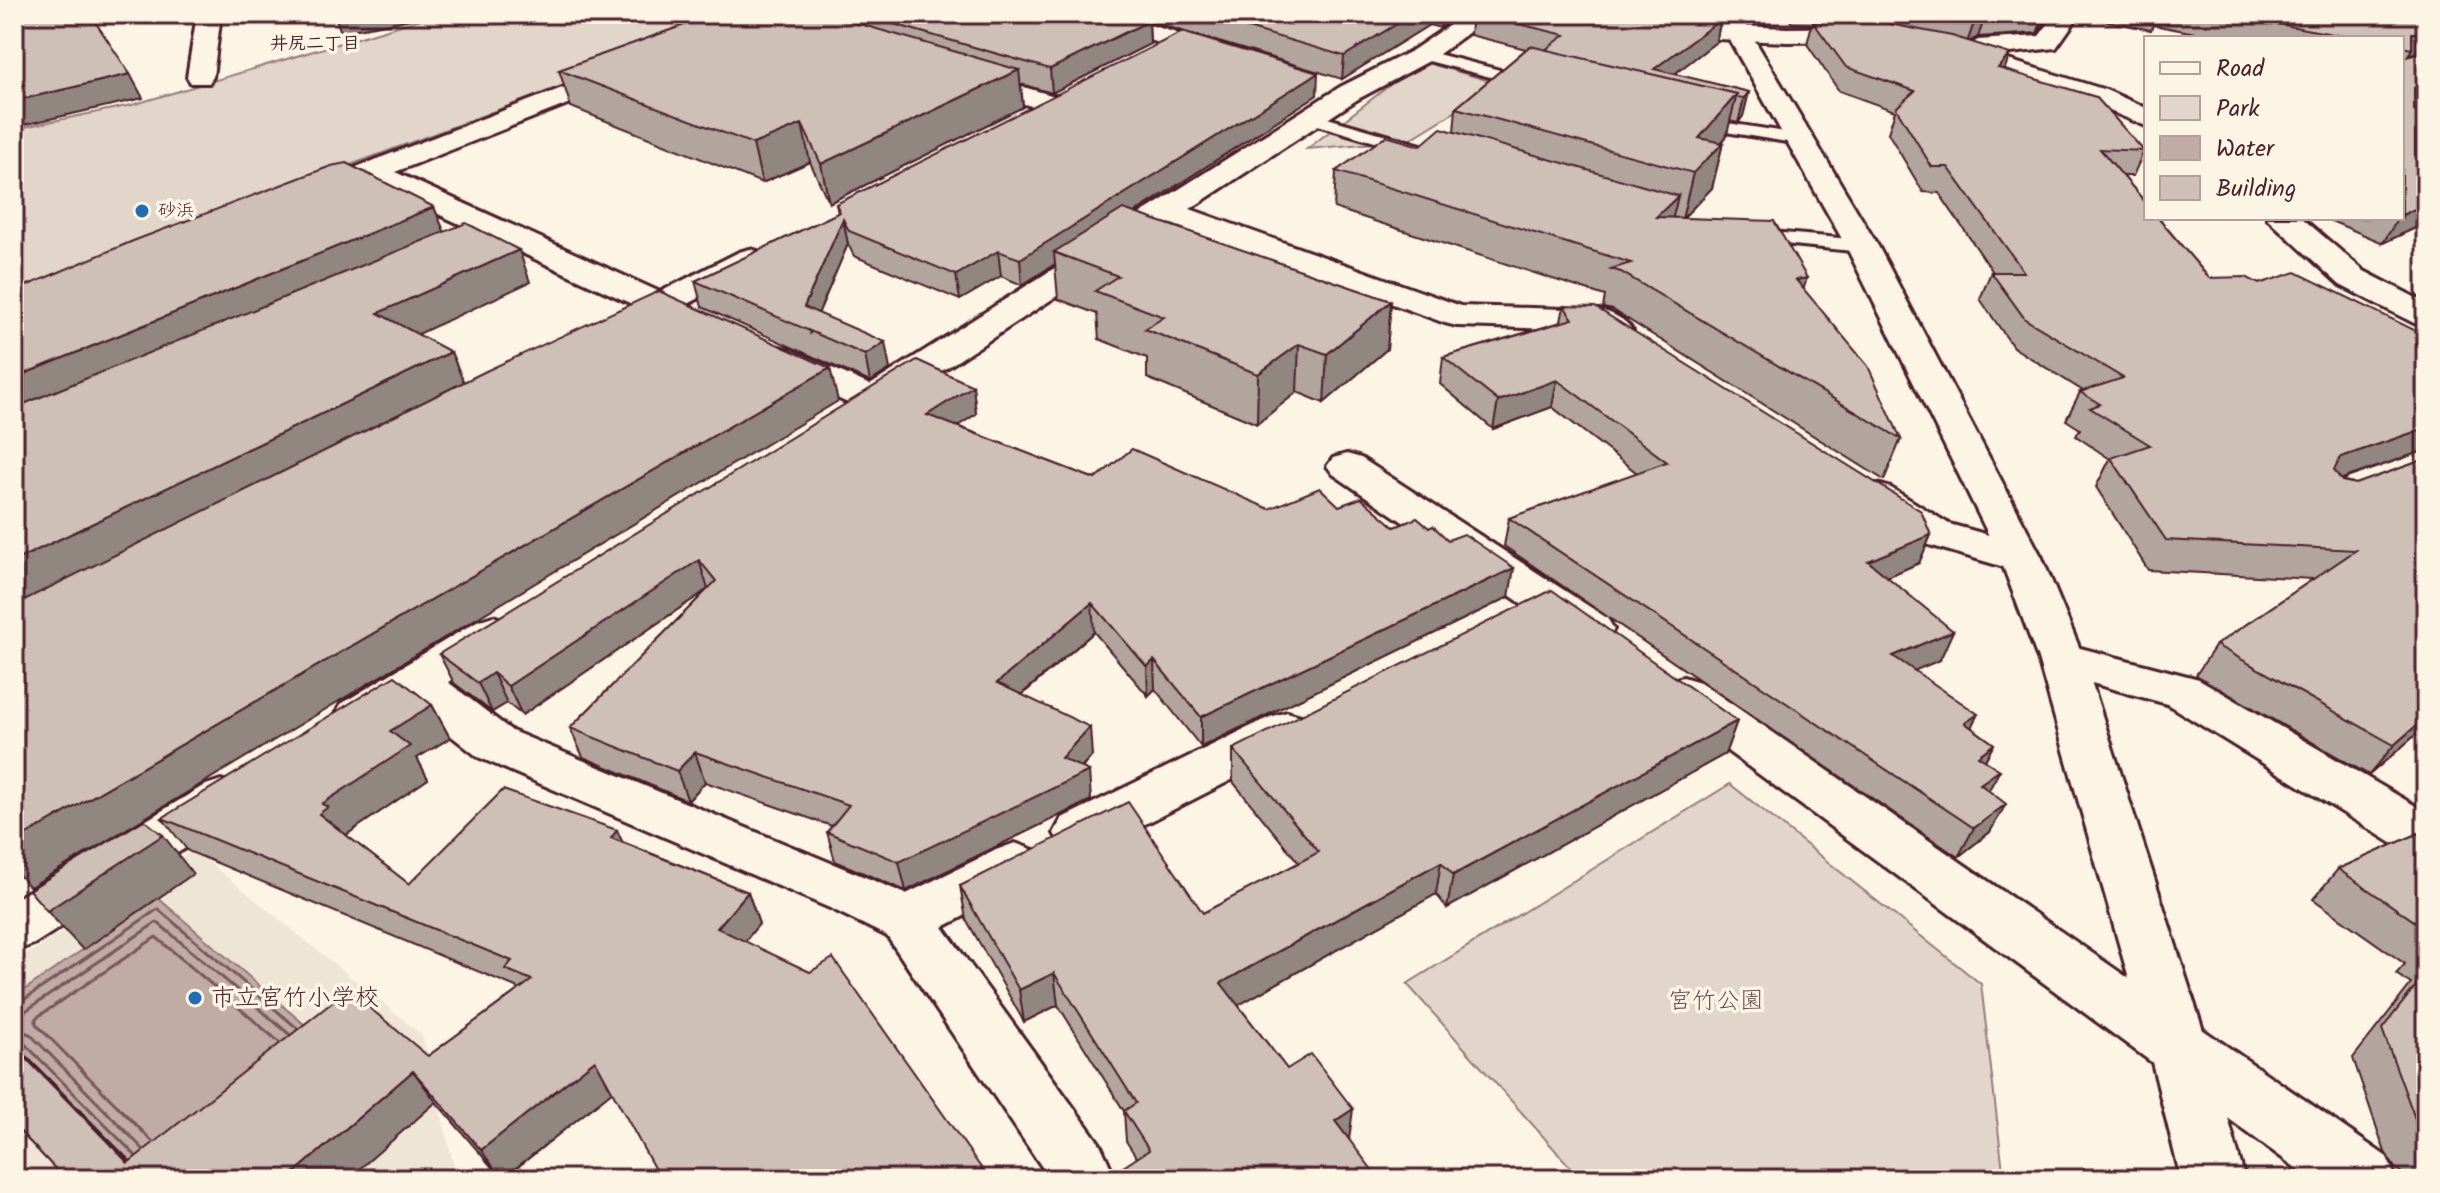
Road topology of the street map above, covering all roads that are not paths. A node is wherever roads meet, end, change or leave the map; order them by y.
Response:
1 (209, 14) edge
2 (1088, 14) edge
3 (1482, 14) edge
4 (1597, 14) edge
5 (2068, 14) edge
6 (1733, 24) edge
7 (1891, 38) edge
8 (1179, 42) junction
9 (1921, 44) edge
10 (1950, 49) junction
11 (1422, 55) junction
12 (649, 63) edge
13 (1138, 63) edge
14 (1250, 63) edge
15 (935, 69) edge
16 (200, 77) dead end
17 (1544, 86) edge
18 (1326, 98) junction
19 (2144, 117) edge
20 (1682, 120) edge
21 (1013, 126) edge
22 (1799, 139) junction
23 (1428, 153) edge
24 (369, 171) junction
25 (280, 207) edge
26 (1166, 211) junction
27 (2293, 220) edge
28 (499, 231) junction
29 (1738, 235) edge
30 (1862, 246) junction
31 (773, 247) edge
32 (455, 250) edge
33 (661, 304) junction
34 (2426, 316) edge
35 (703, 324) edge
36 (590, 340) edge
37 (745, 343) edge
38 (1640, 346) edge
39 (872, 400) junction
40 (832, 425) edge
41 (1347, 466) dead end
42 (1854, 482) edge
43 (2021, 558) junction
44 (1549, 599) junction
45 (522, 615) edge
46 (1506, 620) edge
47 (2061, 659) junction
48 (414, 681) junction
49 (1320, 713) edge
50 (334, 731) edge
51 (254, 780) edge
52 (2426, 838) edge
53 (906, 920) junction
54 (14, 928) edge
55 (2178, 1046) junction
56 (1082, 1172) edge
57 (2213, 1179) edge
58 (2364, 1179) edge

1 - 16 street
2 - 8 street
3 - 11 street
4 - 6 street
5 - 10 street
6 - 7 street
6 - 22 street
8 - 13 street
8 - 14 street
9 - 10 street
10 - 19 street
11 - 17 lane
11 - 18 street
12 - 24 street
15 - 21 street
18 - 23 lane
18 - 26 street
20 - 22 lane
22 - 30 street
24 - 25 street
24 - 28 street
26 - 38 street
26 - 39 street
27 - 34 street
28 - 32 street
28 - 33 street
29 - 30 lane
30 - 43 street
31 - 33 street
33 - 35 street
33 - 36 street
37 - 39 street
39 - 40 street
41 - 44 street
42 - 43 street
43 - 47 street
44 - 46 street
44 - 55 street
45 - 48 street
47 - 52 street
47 - 55 street
48 - 50 street
48 - 53 street
49 - 53 street
51 - 54 street
53 - 56 street
55 - 57 street
55 - 58 street

